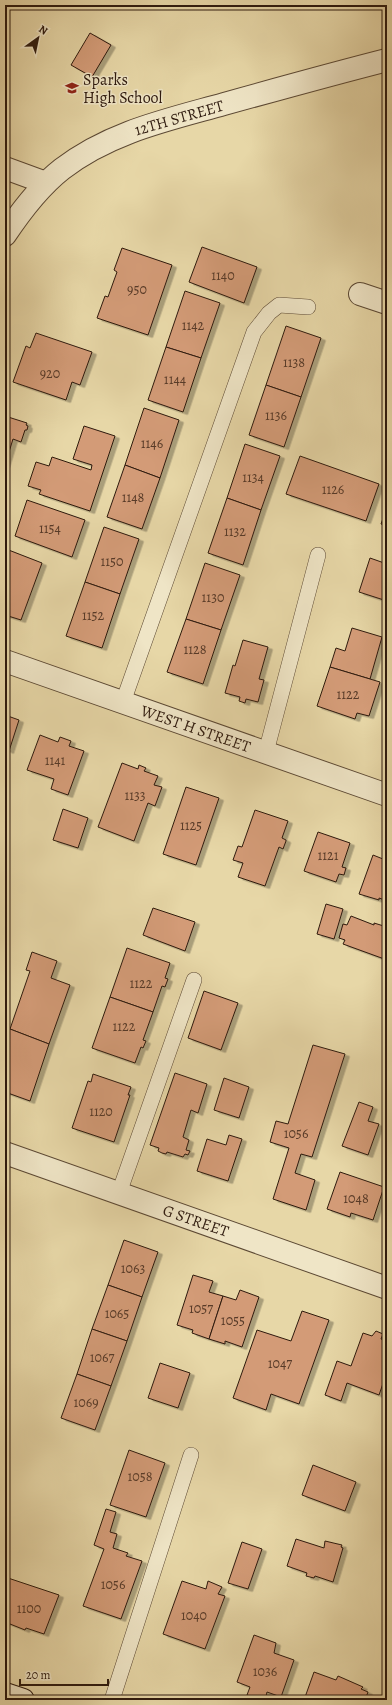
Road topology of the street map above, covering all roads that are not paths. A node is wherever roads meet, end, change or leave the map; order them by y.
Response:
1 (387, 60) edge
2 (5, 168) edge
3 (46, 183) junction
4 (11, 215) edge
5 (5, 235) edge
6 (360, 294) dead end
7 (387, 303) edge
8 (308, 307) dead end
9 (318, 555) dead end
10 (5, 661) edge
11 (123, 702) junction
12 (266, 752) junction
13 (387, 794) edge
14 (194, 980) dead end
15 (5, 1153) edge
16 (119, 1193) junction
17 (387, 1288) edge
18 (191, 1455) dead end
19 (5, 1694) edge
20 (23, 1700) edge
21 (112, 1700) edge

1 - 3 street, 12TH STREET
2 - 3 street
3 - 4 street, 12TH STREET
4 - 5 street, 12TH STREET
6 - 7 street
8 - 11 lane
9 - 12 lane
10 - 11 street, WEST H STREET
11 - 12 street, WEST H STREET
12 - 13 street, WEST H STREET
14 - 16 lane
15 - 16 street, G STREET
16 - 17 street, G STREET
18 - 21 lane
19 - 20 street

